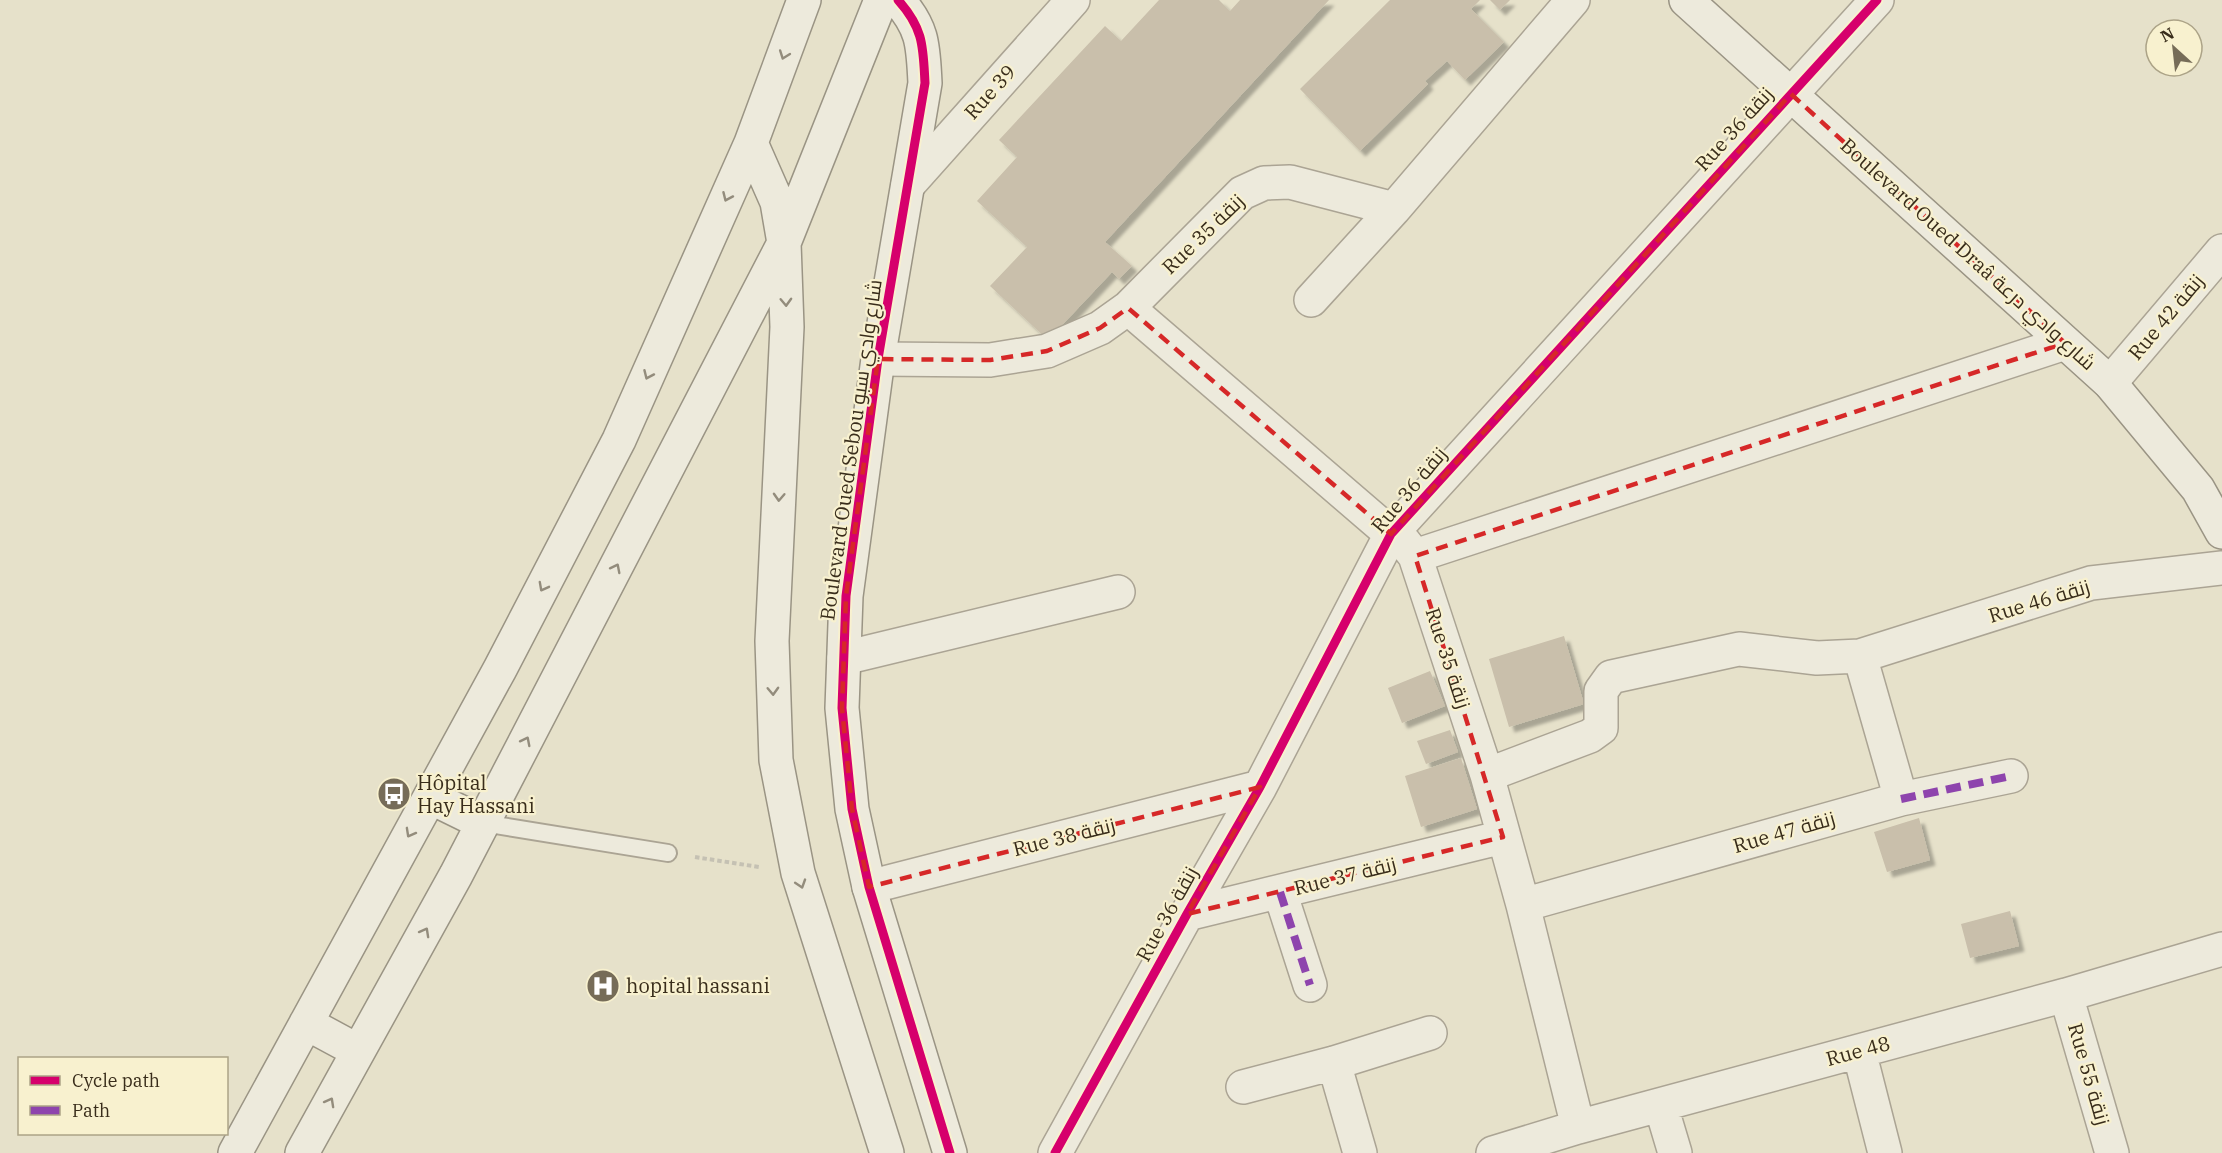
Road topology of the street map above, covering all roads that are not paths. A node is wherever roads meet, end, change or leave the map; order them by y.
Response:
1 (804, 0) edge
2 (881, 0) edge
3 (898, 0) edge
4 (1073, 0) edge
5 (1573, 0) edge
6 (1686, 0) edge
7 (1877, 0) edge
8 (1791, 94) junction
9 (751, 143) junction
10 (908, 185) junction
11 (1394, 209) junction
12 (784, 243) junction
13 (2222, 251) edge
14 (1311, 300) dead end
15 (1128, 308) junction
16 (2065, 343) junction
17 (878, 359) junction
18 (2110, 383) junction
19 (2222, 532) edge
20 (1391, 534) junction
21 (1415, 556) junction
22 (2222, 568) edge
23 (1118, 592) dead end
24 (1860, 656) junction
25 (844, 658) junction
26 (1487, 775) junction
27 (2011, 776) dead end
28 (1260, 787) junction
29 (430, 797) junction
30 (1901, 799) junction
31 (483, 823) junction
32 (1503, 837) junction
33 (668, 853) road end
34 (869, 887) junction
35 (1280, 892) junction
36 (1523, 905) junction
37 (1186, 914) junction
38 (2222, 949) edge
39 (1310, 985) dead end
40 (2066, 995) junction
41 (306, 1023) junction
42 (1430, 1033) dead end
43 (358, 1051) junction
44 (1859, 1051) junction
45 (1334, 1063) junction
46 (1243, 1087) dead end
47 (1661, 1106) junction
48 (1578, 1127) junction
49 (235, 1153) edge
50 (302, 1153) edge
51 (887, 1153) edge
52 (950, 1153) edge
53 (1055, 1153) edge
54 (1360, 1153) edge
55 (1493, 1153) edge
56 (1675, 1153) edge
57 (1885, 1153) edge
58 (2112, 1153) edge

1 -> 9 street
2 - 12 street
3 - 10 street, Boulevard Oued Sebou شارع وادي سبو
4 - 10 street, Rue 39
5 - 11 street
6 - 8 street, Boulevard Oued Draâ شارع وادي درعة
7 - 8 street, Rue 36 زنقة
8 - 16 street, Boulevard Oued Draâ شارع وادي درعة
8 - 20 street, Rue 36 زنقة
9 - 12 street
9 -> 29 street
10 - 17 street, Boulevard Oued Sebou شارع وادي سبو
11 - 14 street
11 - 15 street, Rue 35 زنقة
31 -> 12 street
12 -> 51 street
13 - 18 street, Rue 42 زنقة
15 - 17 street, Rue 35 زنقة
15 - 20 street, Rue 35 زنقة
16 - 18 street, Boulevard Oued Draâ شارع وادي درعة
16 - 21 street
17 - 25 street, Boulevard Oued Sebou شارع وادي سبو
18 - 19 street, Boulevard Oued Draâ شارع وادي درعة
20 - 21 street, Rue 35 زنقة
20 - 28 street, Rue 36 زنقة
21 - 26 street, Rue 35 زنقة
22 - 24 street, Rue 46 زنقة
23 - 25 street
24 - 26 street, Rue 46 زنقة
24 - 30 street
25 - 34 street, Boulevard Oued Sebou شارع وادي سبو
26 - 32 street, Rue 35 زنقة
27 - 30 street, Rue 47 زنقة
28 - 34 street, Rue 38 زنقة
28 - 37 street, Rue 36 زنقة
29 - 31 street
29 -> 41 street
30 - 36 street, Rue 47 زنقة
31 - 33 lane
43 -> 31 street
32 - 35 street, Rue 37 زنقة
32 - 36 street, Rue 35 زنقة
34 - 52 street, Boulevard Oued Sebou شارع وادي سبو
35 - 37 street, Rue 37 زنقة
35 - 39 street
36 - 48 street, Rue 35 زنقة
37 - 53 street, Rue 36 زنقة
38 - 40 street, Rue 48
40 - 44 street, Rue 48
40 - 58 street, Rue 55 زنقة
41 - 43 street
41 - 49 street
42 - 45 street
50 -> 43 street
44 - 47 street, Rue 48
44 - 57 street
45 - 46 street
45 - 54 street
47 - 48 street, Rue 48
47 - 56 street
48 - 55 street, Rue 48

